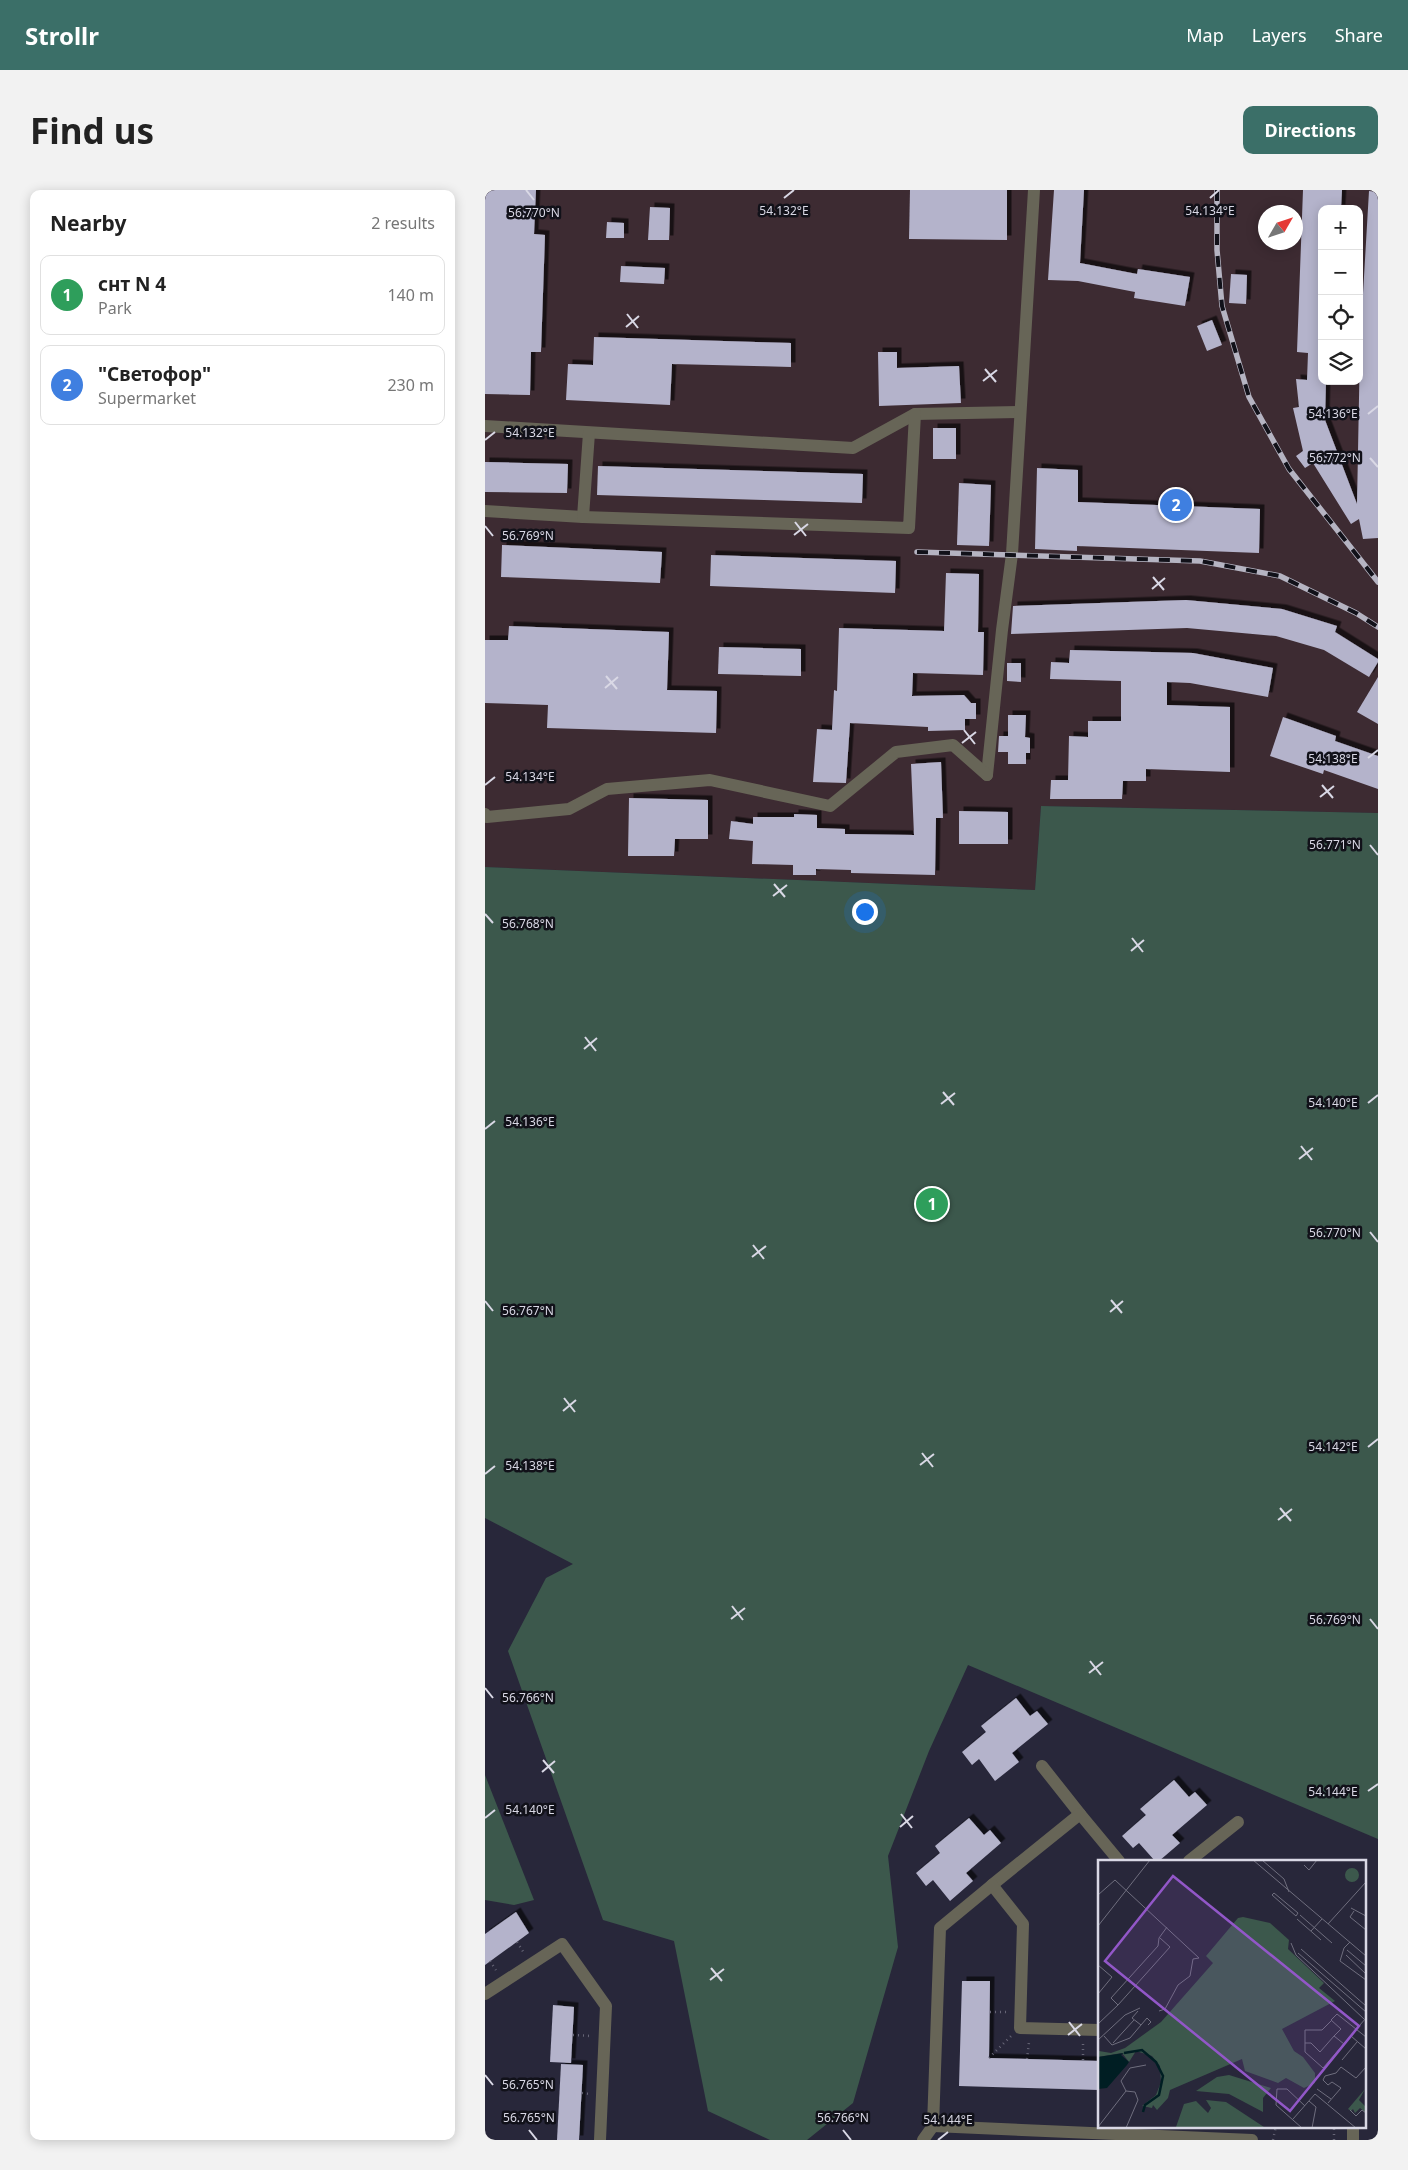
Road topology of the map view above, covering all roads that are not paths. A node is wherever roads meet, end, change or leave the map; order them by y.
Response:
1 (1034, 190) edge
2 (1020, 412) junction
3 (915, 414) junction
4 (485, 426) edge
5 (589, 433) junction
6 (485, 511) edge
7 (583, 517) junction
8 (485, 814) edge
9 (1042, 1766) dead end
10 (1080, 1814) junction
11 (1238, 1822) dead end
12 (1118, 1860) edge
13 (1190, 1860) edge
14 (992, 1885) junction
15 (485, 1994) edge
16 (1098, 2030) edge
17 (933, 2126) junction
18 (1186, 2131) edge
19 (600, 2140) edge
20 (923, 2140) edge
21 (1252, 2140) edge

1 - 2 lane
2 - 3 lane
2 - 8 lane
3 - 5 lane
3 - 7 lane
4 - 5 lane
5 - 7 lane
6 - 7 lane
9 - 10 lane
10 - 12 lane
10 - 14 lane
11 - 13 lane
14 - 16 lane
14 - 17 lane
15 - 19 lane
17 - 18 lane
17 - 20 lane
18 - 21 lane

